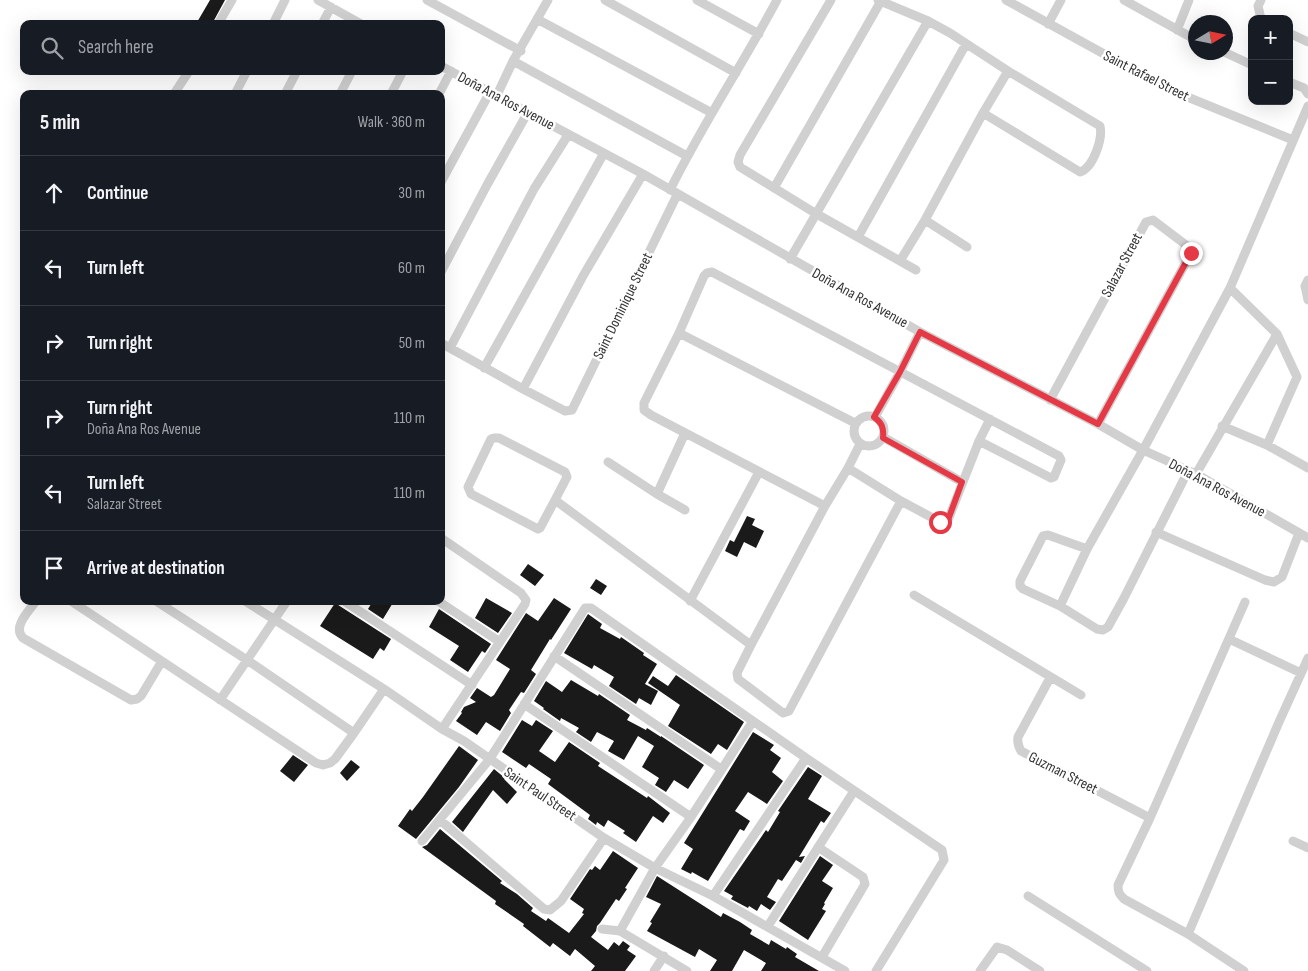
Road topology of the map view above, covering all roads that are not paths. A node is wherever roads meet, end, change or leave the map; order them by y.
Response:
1 (232, 0) edge
2 (285, 0) edge
3 (318, 0) edge
4 (427, 0) edge
5 (548, 0) edge
6 (605, 0) edge
7 (697, 0) edge
8 (777, 0) edge
9 (831, 0) edge
10 (1006, 0) edge
11 (1061, 0) edge
12 (1124, 0) edge
13 (1189, 0) edge
14 (1261, 0) edge
15 (879, 1) edge
16 (1137, 3) edge
17 (330, 7) junction
18 (1259, 15) edge
19 (536, 19) junction
20 (220, 20) edge
21 (275, 20) edge
22 (324, 20) edge
23 (354, 20) edge
24 (928, 21) junction
25 (1048, 24) junction
26 (1177, 30) junction
27 (758, 34) junction
28 (1293, 35) edge
29 (1188, 36) edge
30 (1308, 42) edge
31 (966, 44) junction
32 (520, 50) junction
33 (1233, 56) edge
34 (513, 61) junction
35 (1248, 63) edge
36 (445, 68) edge
37 (451, 71) junction
38 (1008, 71) junction
39 (736, 73) junction
40 (186, 75) edge
41 (245, 75) edge
42 (295, 75) edge
43 (350, 75) edge
44 (401, 75) edge
45 (1293, 84) edge
46 (177, 90) edge
47 (237, 90) edge
48 (287, 90) edge
49 (342, 90) edge
50 (393, 90) edge
51 (441, 90) edge
52 (493, 94) junction
53 (1308, 94) edge
54 (1308, 106) edge
55 (528, 112) junction
56 (712, 113) junction
57 (983, 113) junction
58 (568, 135) junction
59 (1293, 140) junction
60 (604, 153) junction
61 (687, 156) junction
62 (642, 174) junction
63 (445, 175) edge
64 (774, 188) junction
65 (674, 193) junction
66 (815, 213) junction
67 (925, 220) junction
68 (858, 237) junction
69 (968, 246) dead end
70 (790, 259) junction
71 (900, 261) junction
72 (445, 264) edge
73 (916, 270) dead end
74 (1307, 283) edge
75 (1230, 288) junction
76 (1308, 300) edge
77 (920, 332) junction
78 (679, 333) junction
79 (1276, 334) junction
80 (445, 345) edge
81 (450, 348) junction
82 (484, 368) junction
83 (900, 372) junction
84 (523, 389) junction
85 (1050, 400) junction
86 (874, 417) junction
87 (990, 419) junction
88 (855, 423) junction
89 (1098, 424) junction
90 (1222, 426) junction
91 (685, 433) junction
92 (883, 438) junction
93 (979, 441) junction
94 (860, 444) junction
95 (1268, 445) junction
96 (1144, 450) junction
97 (608, 462) dead end
98 (848, 468) junction
99 (1308, 468) edge
100 (759, 472) junction
101 (1192, 473) junction
102 (962, 482) junction
103 (657, 494) junction
104 (555, 500) junction
105 (901, 501) junction
106 (825, 506) junction
107 (685, 510) dead end
108 (1156, 532) junction
109 (1300, 533) junction
110 (1308, 538) edge
111 (445, 541) edge
112 (1087, 549) junction
113 (914, 596) dead end
114 (690, 601) junction
115 (1245, 602) dead end
116 (33, 605) edge
117 (77, 605) edge
118 (162, 605) edge
119 (250, 605) edge
120 (284, 605) edge
121 (350, 605) edge
122 (444, 605) edge
123 (1060, 606) junction
124 (274, 621) junction
125 (1229, 639) junction
126 (500, 642) junction
127 (751, 645) junction
128 (554, 656) junction
129 (1308, 658) edge
130 (248, 660) junction
131 (162, 661) junction
132 (1301, 673) junction
133 (1050, 678) junction
134 (472, 685) junction
135 (384, 689) junction
136 (1081, 695) dead end
137 (220, 700) junction
138 (524, 704) junction
139 (753, 721) junction
140 (442, 729) junction
141 (354, 733) junction
142 (806, 758) junction
143 (489, 760) junction
144 (721, 769) junction
145 (854, 791) junction
146 (691, 818) junction
147 (1150, 818) junction
148 (440, 820) junction
149 (604, 838) junction
150 (422, 841) dead end
151 (1293, 841) dead end
152 (818, 847) junction
153 (1308, 848) edge
154 (655, 868) junction
155 (713, 896) junction
156 (1028, 896) dead end
157 (768, 926) junction
158 (602, 929) dead end
159 (620, 931) junction
160 (1188, 934) junction
161 (664, 956) junction
162 (822, 957) junction
163 (654, 971) edge
164 (687, 971) edge
165 (845, 971) edge
166 (876, 971) edge
167 (980, 971) edge
168 (1040, 971) edge
169 (1147, 971) edge
170 (1244, 971) edge

1 - 20 street
2 - 21 street
3 - 17 street
4 - 32 street
5 - 19 street
6 - 39 street
7 - 27 street
8 - 27 street, Saint Dominique Street
9 - 64 street
10 - 25 street, Saint Rafael Street
11 - 25 street
12 - 16 street
13 - 26 street
14 - 18 street
15 - 24 street
15 - 64 street
16 - 26 street
17 - 22 street
17 - 23 street
19 - 32 street
19 - 56 street
24 - 31 street
24 - 66 street
25 - 59 street, Saint Rafael Street
26 - 29 street
27 - 39 street, Saint Dominique Street
28 - 30 street
31 - 38 street
31 - 68 street
32 - 34 street
33 - 35 street
34 - 52 street
34 - 61 street
36 - 37 street, Doña Ana Ros Avenue
37 - 51 street
37 - 52 street, Doña Ana Ros Avenue
38 - 57 street
38 - 57 street
39 - 56 street, Saint Dominique Street
40 - 46 street
41 - 47 street
42 - 48 street
43 - 49 street
44 - 50 street
45 - 53 street
52 - 55 street, Doña Ana Ros Avenue
52 - 63 street
54 - 59 street
55 - 58 street, Doña Ana Ros Avenue
55 - 72 street
56 - 61 street, Saint Dominique Street
57 - 67 street
58 - 60 street, Doña Ana Ros Avenue
58 - 81 street
59 - 75 street
60 - 62 street, Doña Ana Ros Avenue
60 - 82 street
61 - 65 street, Saint Dominique Street
62 - 65 street, Doña Ana Ros Avenue
62 - 84 street
64 - 66 street
65 - 70 street, Doña Ana Ros Avenue
65 - 84 street, Saint Dominique Street
66 - 68 street
66 - 70 street
67 - 69 street
67 - 71 street
68 - 71 street
70 - 77 street, Doña Ana Ros Avenue
71 - 73 street
74 - 76 street
75 - 79 street
75 - 96 street
77 - 83 street
77 - 85 street, Doña Ana Ros Avenue
78 - 83 street
78 - 88 street
78 - 91 street
79 - 90 street
79 - 95 street
80 - 81 street
81 - 82 street
82 - 84 street
83 - 86 street
83 - 87 street
85 - 89 street, Doña Ana Ros Avenue
85 - 89 street, Salazar Street
86 - 88 street
86 - 92 street
87 - 93 street
87 - 93 street
88 - 94 street
89 - 96 street, Doña Ana Ros Avenue
90 - 95 street
90 - 101 street
91 - 100 street
91 - 103 street
92 - 94 street
92 - 102 street
93 - 102 street
94 - 98 street
95 - 99 street
96 - 101 street, Doña Ana Ros Avenue
96 - 112 street
97 - 103 street
98 - 105 street
98 - 106 street
100 - 106 street
100 - 114 street
101 - 108 street
101 - 109 street, Doña Ana Ros Avenue
102 - 105 street
103 - 107 street
104 - 104 street
104 - 114 street
105 - 127 street
106 - 127 street
108 - 109 street
108 - 123 street
109 - 110 street, Doña Ana Ros Avenue
111 - 126 street
112 - 123 street
112 - 123 street
113 - 133 street
114 - 127 street
115 - 125 street
116 - 131 street
117 - 131 street
118 - 130 street
119 - 124 street, Saint Paul Street
120 - 124 street
121 - 134 street
122 - 126 street
124 - 130 street
124 - 135 street, Saint Paul Street
125 - 132 street
125 - 147 street
126 - 134 street
128 - 138 street
128 - 139 street
128 - 144 street
129 - 132 street
130 - 137 street
130 - 141 street
131 - 137 street
132 - 160 street
133 - 136 street
133 - 147 street, Guzman Street
134 - 140 street
135 - 140 street, Saint Paul Street
135 - 141 street
137 - 141 street
138 - 143 street
138 - 146 street
139 - 142 street
139 - 144 street
140 - 143 street, Saint Paul Street
142 - 145 street
142 - 155 street
143 - 148 street
143 - 149 street, Saint Paul Street
144 - 146 street
145 - 152 street
145 - 166 street
146 - 154 street
147 - 160 street
148 - 149 street
148 - 150 street
149 - 154 street, Saint Paul Street
151 - 153 street
152 - 157 street
152 - 162 street
154 - 155 street, Saint Paul Street
154 - 159 street
155 - 157 street, Saint Paul Street
156 - 169 street
157 - 162 street, Saint Paul Street
158 - 159 street
159 - 161 street
160 - 170 street
161 - 163 street
161 - 164 street
162 - 165 street, Saint Paul Street
167 - 168 street

